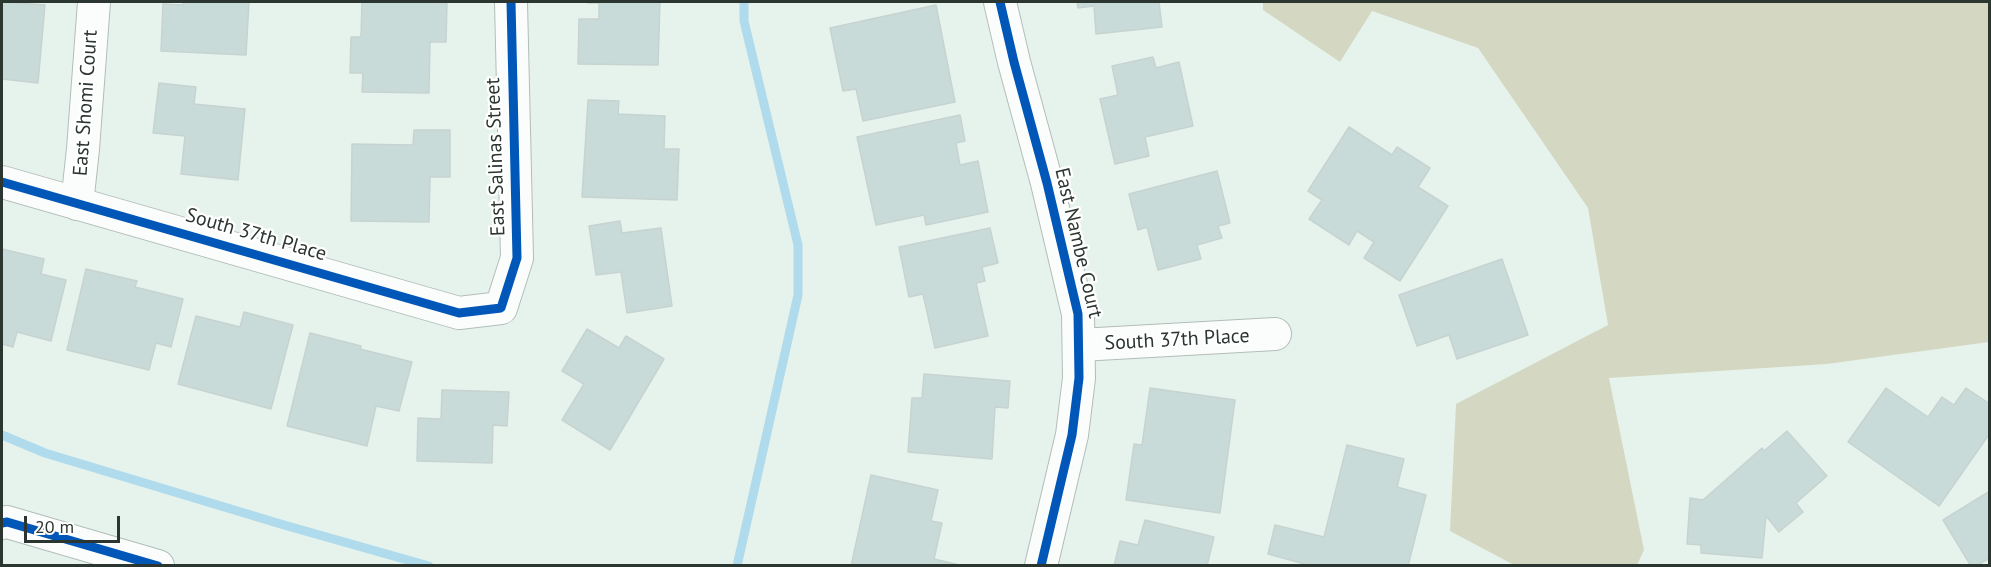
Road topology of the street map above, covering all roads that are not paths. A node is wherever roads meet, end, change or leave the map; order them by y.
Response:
1 (94, 2) edge
2 (511, 2) edge
3 (1000, 2) edge
4 (2, 182) edge
5 (77, 204) junction
6 (501, 308) joint
7 (1275, 334) dead end
8 (1080, 345) junction
9 (3, 526) edge
10 (158, 566) edge
11 (1041, 566) edge

1 - 5 street, East Shomi Court
2 - 6 street, East Salinas Street
3 - 8 street, East Nambe Court
4 - 5 street, South 37th Place
5 - 6 street, South 37th Place
7 - 8 street, South 37th Place
8 - 11 street, East Nambe Court
9 - 10 street

